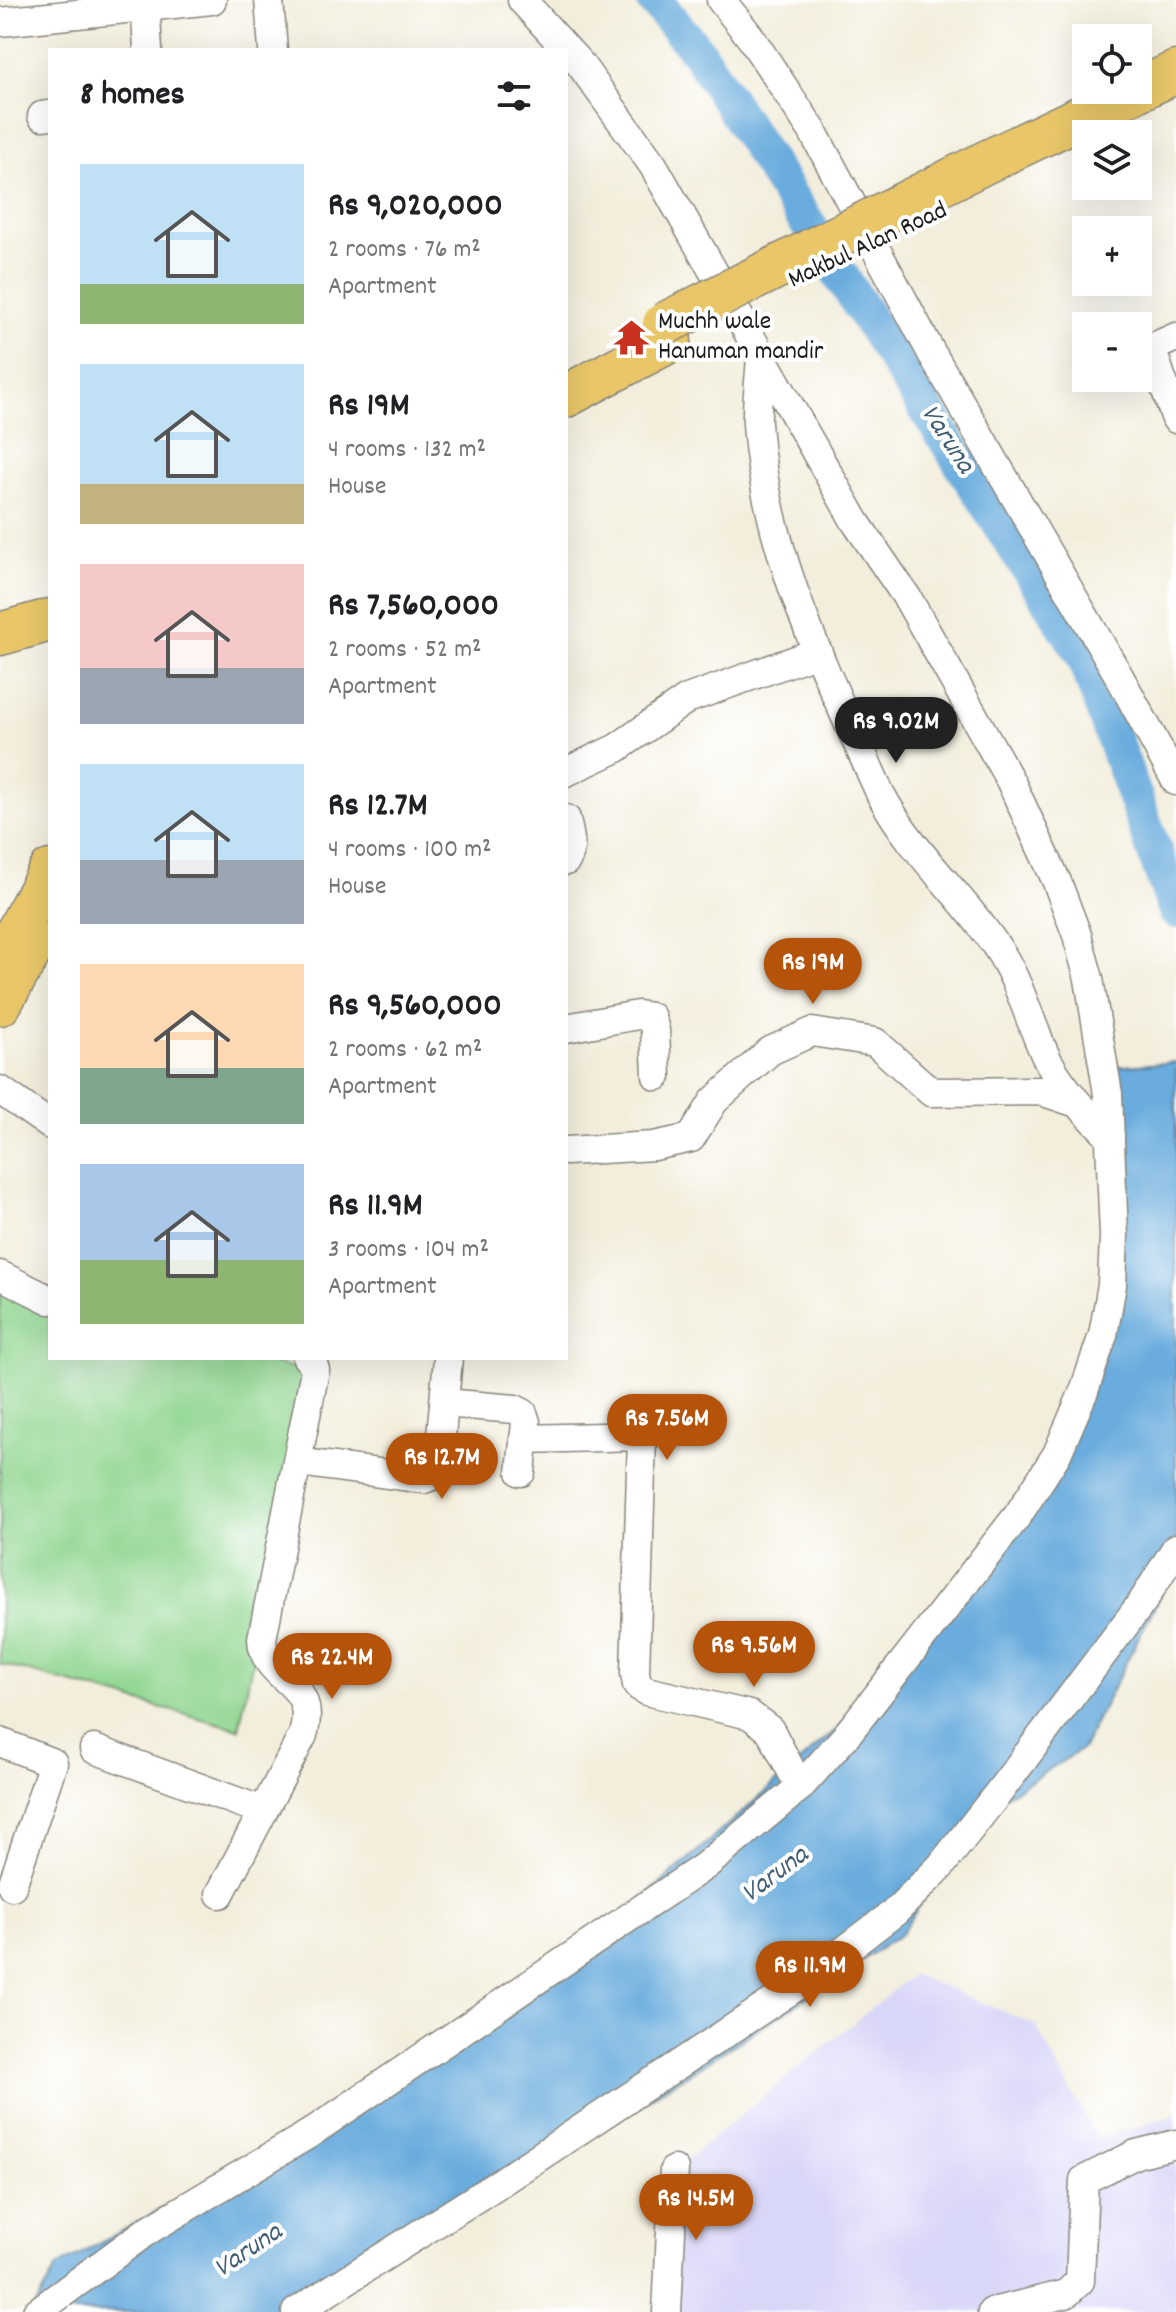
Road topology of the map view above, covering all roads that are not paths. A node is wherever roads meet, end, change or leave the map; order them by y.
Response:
1 (212, 0) edge
2 (269, 0) edge
3 (522, 0) edge
4 (721, 0) edge
5 (145, 4) edge
6 (16, 14) edge
7 (148, 48) edge
8 (273, 48) edge
9 (566, 48) edge
10 (568, 51) edge
11 (1176, 72) edge
12 (1176, 102) edge
13 (1137, 120) edge
14 (1072, 148) edge
15 (991, 174) junction
16 (667, 333) junction
17 (1176, 337) edge
18 (761, 356) junction
19 (568, 373) edge
20 (568, 395) edge
21 (1176, 419) edge
22 (48, 621) edge
23 (0, 634) edge
24 (48, 644) edge
25 (818, 652) junction
26 (0, 656) edge
27 (568, 771) edge
28 (1176, 781) edge
29 (568, 829) edge
30 (568, 857) edge
31 (46, 900) edge
32 (0, 963) edge
33 (0, 1004) edge
34 (568, 1028) edge
35 (657, 1076) dead end
36 (0, 1090) edge
37 (1077, 1103) junction
38 (48, 1124) edge
39 (1110, 1136) junction
40 (570, 1145) edge
41 (0, 1275) edge
42 (48, 1299) edge
43 (308, 1360) edge
44 (448, 1360) edge
45 (444, 1403) junction
46 (524, 1439) junction
47 (298, 1462) junction
48 (521, 1472) dead end
49 (1176, 1548) edge
50 (0, 1742) edge
51 (94, 1749) dead end
52 (800, 1787) junction
53 (263, 1811) junction
54 (12, 1886) dead end
55 (220, 1894) dead end
56 (1176, 2144) edge
57 (674, 2170) dead end
58 (37, 2312) edge
59 (296, 2312) edge
60 (667, 2312) edge
61 (992, 2312) edge

1 - 5 street
2 - 8 street
3 - 9 street
4 - 28 street
5 - 6 street
5 - 7 street
10 - 18 street
11 - 15 highway
12 - 13 highway
14 - 15 highway
15 - 16 highway, bridge
16 - 19 highway
16 - 20 highway
17 - 21 street
18 - 25 street
18 - 39 street
22 - 23 highway
24 - 26 highway
25 - 27 street
25 - 37 street
29 - 30 street
31 - 32 highway
31 - 33 highway
34 - 35 street
36 - 38 street
37 - 39 street
37 - 40 street
39 - 52 street
41 - 42 street
43 - 47 street
44 - 45 street
45 - 46 street
45 - 47 street
46 - 48 street
46 - 52 street
47 - 53 street
49 - 59 street
50 - 54 street
51 - 53 street
52 - 58 street
53 - 55 street
56 - 61 street
57 - 60 street

